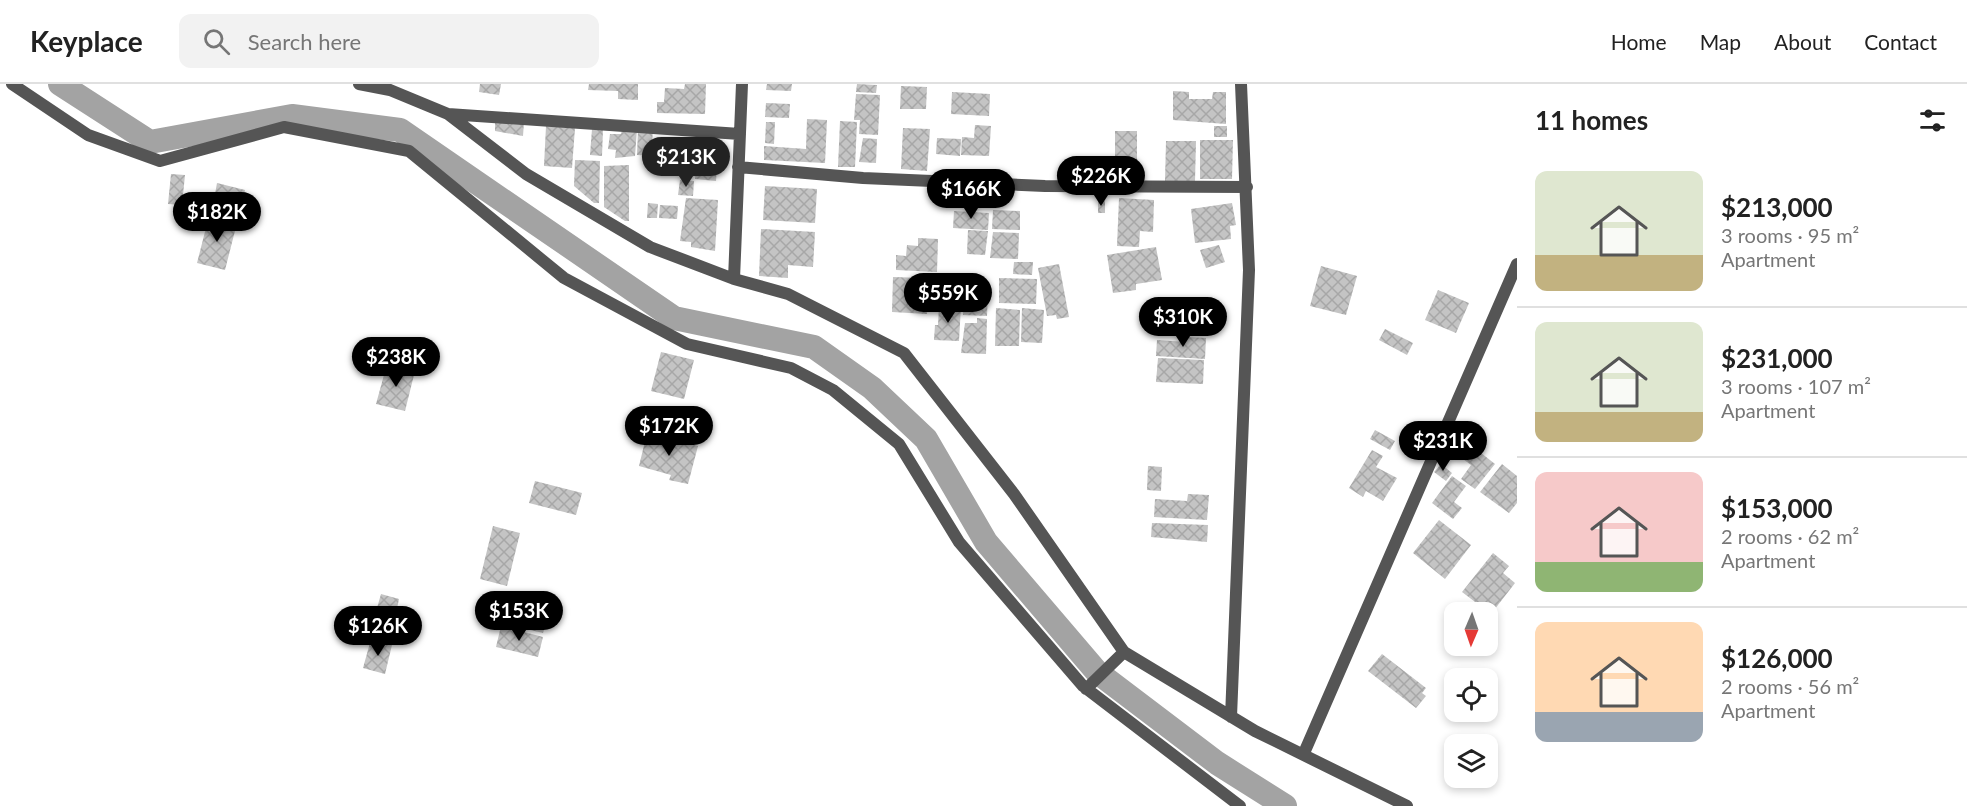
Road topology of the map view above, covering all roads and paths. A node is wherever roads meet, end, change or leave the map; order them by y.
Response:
1 (12, 84) edge
2 (359, 84) edge
3 (742, 84) edge
4 (1241, 84) edge
5 (448, 114) junction
6 (740, 134) junction
7 (738, 167) junction
8 (1247, 187) junction
9 (1517, 264) edge
10 (734, 279) junction
11 (1124, 652) junction
12 (1086, 689) junction
13 (1231, 717) junction
14 (1304, 753) junction
15 (1240, 806) edge
16 (1407, 806) edge

1 - 12 street
2 - 5 street
3 - 6 street
4 - 8 street
5 - 6 street
5 - 10 street
6 - 7 street
7 - 8 street
7 - 10 street
8 - 13 street
9 - 14 street
10 - 11 street
11 - 12 street
11 - 13 street
12 - 15 street
13 - 14 street
14 - 16 street

